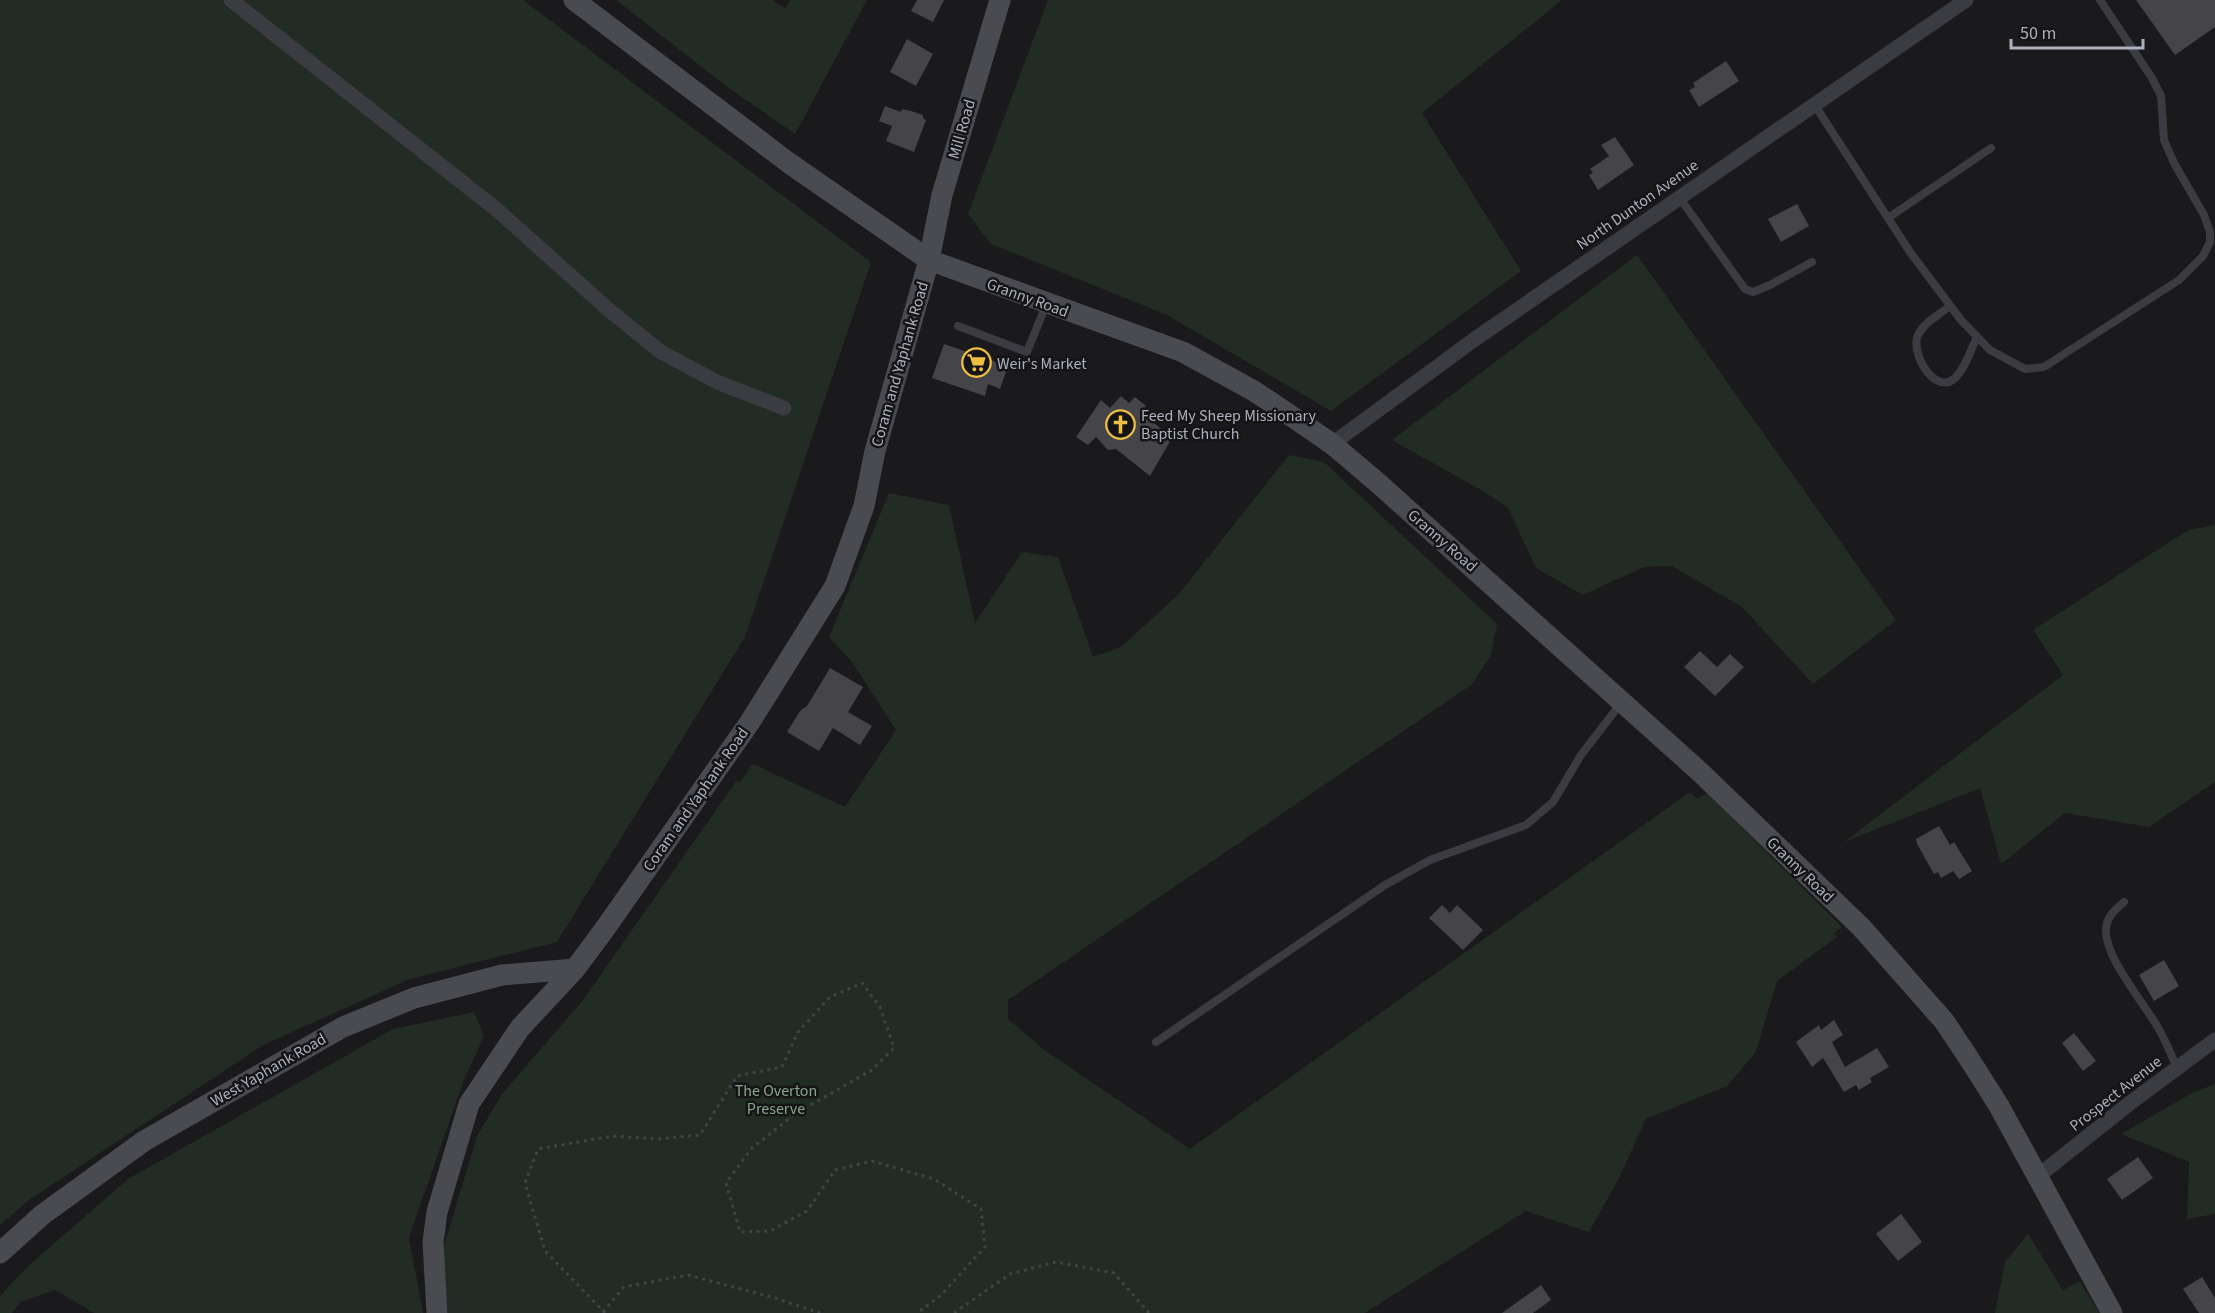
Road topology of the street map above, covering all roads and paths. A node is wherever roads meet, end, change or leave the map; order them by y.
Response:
1 (231, 0) edge
2 (574, 0) edge
3 (1000, 0) edge
4 (1966, 0) edge
5 (2100, 0) edge
6 (1814, 104) junction
7 (1990, 148) dead end
8 (1679, 197) junction
9 (1888, 218) junction
10 (929, 260) junction
11 (1812, 262) dead end
12 (1047, 303) junction
13 (1950, 306) junction
14 (958, 326) dead end
15 (1977, 337) junction
16 (784, 408) dead end
17 (1332, 444) junction
18 (1622, 702) junction
19 (2124, 902) dead end
20 (575, 969) junction
21 (2215, 1040) edge
22 (1156, 1042) dead end
23 (2177, 1068) junction
24 (2038, 1176) junction
25 (0, 1253) edge
26 (437, 1313) edge
27 (603, 1313) edge
28 (820, 1313) edge
29 (917, 1313) edge
30 (954, 1313) edge
31 (1149, 1313) edge
32 (2112, 1313) edge

1 - 16 street
2 - 10 street, Granny Road
3 - 10 street, Mill Road
4 - 6 street, North Dunton Avenue
5 - 15 lane
6 - 8 street, North Dunton Avenue
6 - 9 lane
7 - 9 lane
8 - 11 lane
8 - 17 street, North Dunton Avenue
9 - 13 lane
10 - 12 street, Granny Road
10 - 20 street, Coram and Yaphank Road
12 - 14 lane
12 - 17 street, Granny Road
13 - 15 lane
13 - 15 lane
17 - 18 street, Granny Road
18 - 22 lane
18 - 24 street, Granny Road
19 - 23 lane
20 - 25 street, West Yaphank Road
20 - 26 street, Coram and Yaphank Road
21 - 23 street, Prospect Avenue
23 - 24 street, Prospect Avenue
24 - 32 street, Granny Road
27 - 28 path
27 - 29 path
30 - 31 path

